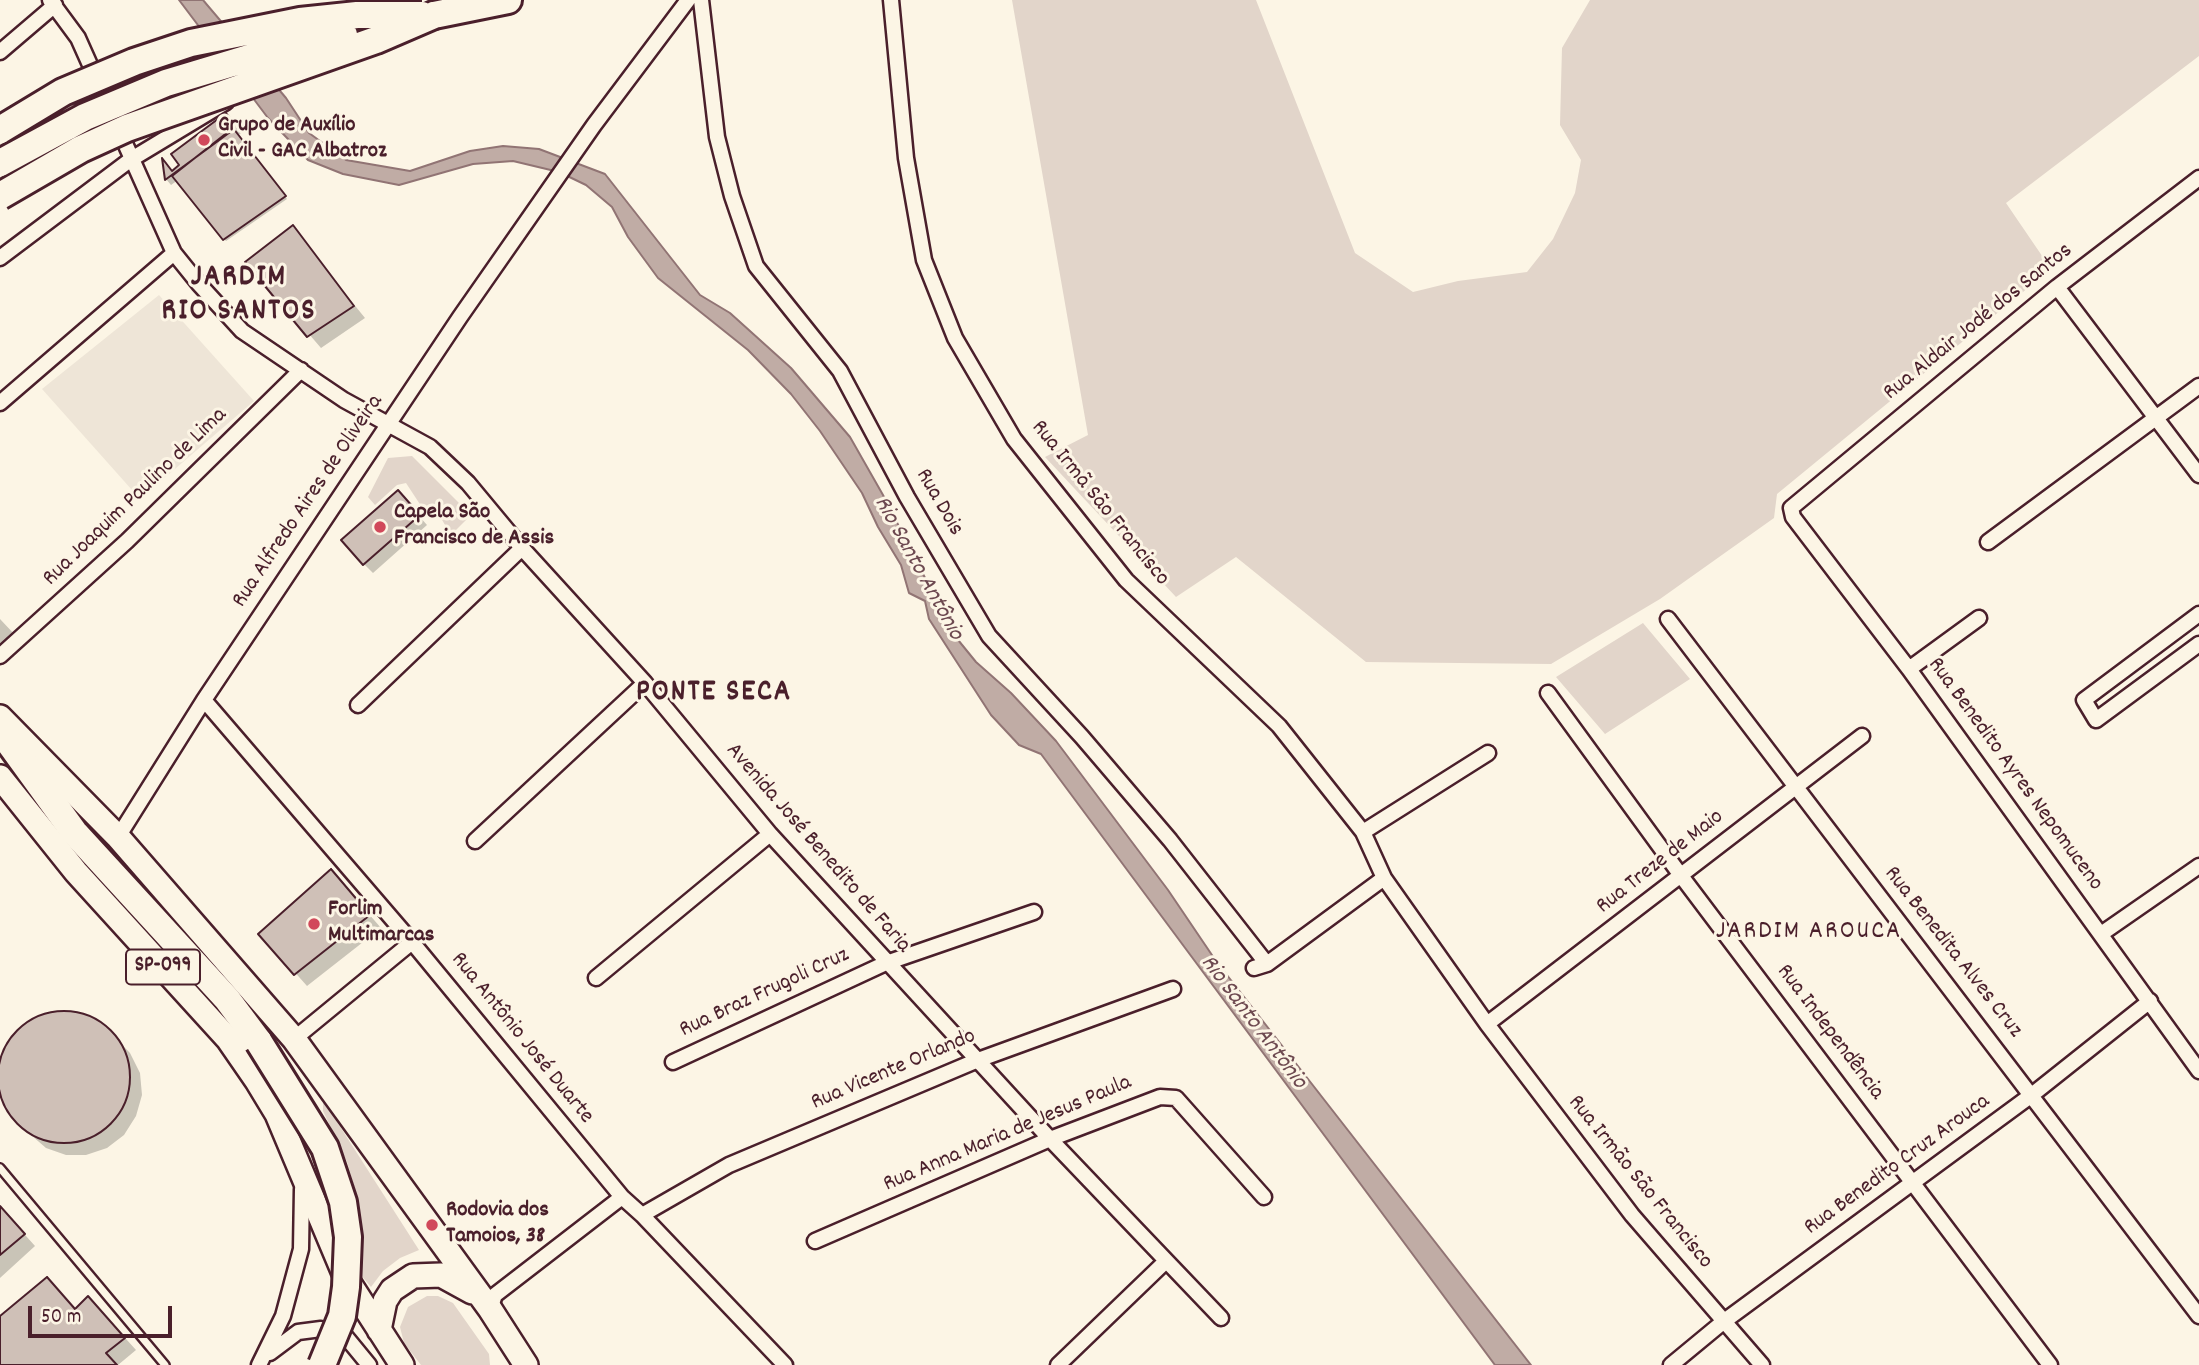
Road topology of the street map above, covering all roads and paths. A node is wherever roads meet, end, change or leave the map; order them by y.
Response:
1 (335, 0) edge
2 (508, 0) edge
3 (688, 0) edge
4 (701, 0) edge
5 (891, 0) edge
6 (52, 3) edge
7 (435, 15) junction
8 (0, 52) edge
9 (0, 130) edge
10 (130, 160) junction
11 (0, 163) edge
12 (2199, 178) edge
13 (0, 196) edge
14 (174, 253) junction
15 (0, 258) edge
16 (2057, 287) junction
17 (301, 370) junction
18 (2199, 386) edge
19 (0, 404) edge
20 (2154, 416) junction
21 (389, 424) junction
22 (2199, 475) edge
23 (1791, 509) joint
24 (1988, 542) dead end
25 (522, 548) junction
26 (2199, 614) edge
27 (1668, 618) dead end
28 (1979, 618) dead end
29 (2199, 644) edge
30 (0, 656) edge
31 (1909, 669) junction
32 (645, 683) junction
33 (1548, 693) dead end
34 (204, 700) junction
35 (358, 705) dead end
36 (0, 717) edge
37 (0, 730) edge
38 (1862, 736) dead end
39 (1488, 753) dead end
40 (0, 777) edge
41 (1796, 787) junction
42 (1363, 832) junction
43 (770, 834) junction
44 (118, 837) junction
45 (475, 841) dead end
46 (2199, 866) edge
47 (1682, 877) junction
48 (1384, 878) junction
49 (1034, 912) dead end
50 (2101, 934) junction
51 (412, 942) junction
52 (886, 962) junction
53 (596, 978) dead end
54 (1173, 989) dead end
55 (2150, 1001) junction
56 (1486, 1024) junction
57 (294, 1039) junction
58 (978, 1060) junction
59 (673, 1062) dead end
60 (2199, 1071) edge
61 (2033, 1094) junction
62 (1049, 1139) junction
63 (0, 1168) edge
64 (301, 1173) junction
65 (1914, 1184) junction
66 (622, 1197) junction
67 (1264, 1197) dead end
68 (642, 1214) junction
69 (815, 1241) dead end
70 (1165, 1262) junction
71 (2199, 1316) edge
72 (495, 1317) junction
73 (1220, 1318) dead end
74 (1723, 1322) junction
75 (379, 1330) junction
76 (261, 1363) edge
77 (165, 1365) edge
78 (322, 1365) edge
79 (369, 1365) edge
80 (402, 1365) edge
81 (505, 1365) edge
82 (526, 1365) edge
83 (785, 1365) edge
84 (1058, 1365) edge
85 (1671, 1365) edge
86 (1762, 1365) edge
87 (2050, 1365) edge

1 - 10 street, bridge
2 - 7 highway
3 - 21 street, Rua Alfredo Aires de Oliveira
4 - 48 street, Rua Dois
5 - 42 street, Rua Irmã São Francisco
6 - 8 street
6 - 10 street, Avenida José Benedito de Faria
7 - 9 highway, bridge
7 - 11 highway, bridge
7 - 13 highway, bridge
10 - 14 street, Avenida José Benedito de Faria
10 - 15 street
12 - 16 street, Rua Aldair Jodé dos Santos
14 - 17 street, Avenida José Benedito de Faria
14 - 19 street
16 - 20 street
16 - 23 street, Rua Aldair Jodé dos Santos
17 - 21 street, Avenida José Benedito de Faria
17 - 30 street, Rua Joaquim Paulino de Lima
18 - 20 street
20 - 22 street
20 - 24 street
21 - 25 street, Avenida José Benedito de Faria
21 - 34 street, Rua Alfredo Aires de Oliveira
23 - 31 street, Rua Benedito Ayres Nepomuceno
25 - 32 street, Avenida José Benedito de Faria
25 - 35 street
26 - 29 street
27 - 41 street, Rua Benedita Alves Cruz
28 - 31 street
31 - 50 street, Rua Benedito Ayres Nepomuceno
32 - 43 street, Avenida José Benedito de Faria
32 - 45 street
33 - 47 street, Rua Independência
34 - 44 street, Rua Alfredo Aires de Oliveira
34 - 51 street, Rua Antônio José Duarte
36 - 44 main road, SP-099
37 - 78 highway, bridge
38 - 41 street, Rua Treze de Maio
39 - 42 street
40 - 64 main road, SP-099
41 - 47 street, Rua Treze de Maio
41 - 61 street, Rua Benedita Alves Cruz
42 - 48 street, Rua Irmã São Francisco
43 - 52 street, Avenida José Benedito de Faria
43 - 53 street
44 - 57 main road, SP-099
46 - 50 street
47 - 56 street, Rua Treze de Maio
47 - 65 street, Rua Independência
48 - 56 street, Rua Irmã São Francisco
49 - 52 street, Rua Braz Frugoli Cruz
50 - 55 street, Rua Benedito Ayres Nepomuceno
51 - 57 street
51 - 66 street, Rua Antônio José Duarte
52 - 58 street, Avenida José Benedito de Faria
52 - 59 street, Rua Braz Frugoli Cruz
54 - 58 street, Rua Vicente Orlando
55 - 60 street, Rua Benedito Ayres Nepomuceno
55 - 61 street, Rua Benedito Cruz Arouca
56 - 74 street, Rua Irmão São Francisco
57 - 72 main road, SP-099
58 - 62 street, Avenida José Benedito de Faria
58 - 68 street, Rua Vicente Orlando
61 - 65 street, Rua Benedito Cruz Arouca
61 - 71 street, Rua Benedita Alves Cruz
62 - 67 street, Rua Anna Maria de Jesus Paula
62 - 69 street, Rua Anna Maria de Jesus Paula
62 - 70 street, Avenida José Benedito de Faria
63 - 77 lane
64 - 75 main road, SP-099
64 - 76 street
65 - 74 street, Rua Benedito Cruz Arouca
65 - 87 street, Rua Independência
66 - 68 street, Rua Antônio José Duarte
66 - 72 street
68 - 83 street, Rua Antônio José Duarte
70 - 73 street, Avenida José Benedito de Faria
70 - 84 street
72 - 75 main road, SP-099
72 - 81 main road, SP-099
72 - 82 main road, SP-099
74 - 85 street, Rua Benedito Cruz Arouca
74 - 86 street, Rua Irmão São Francisco
75 - 80 main road, SP-099
76 - 79 street

